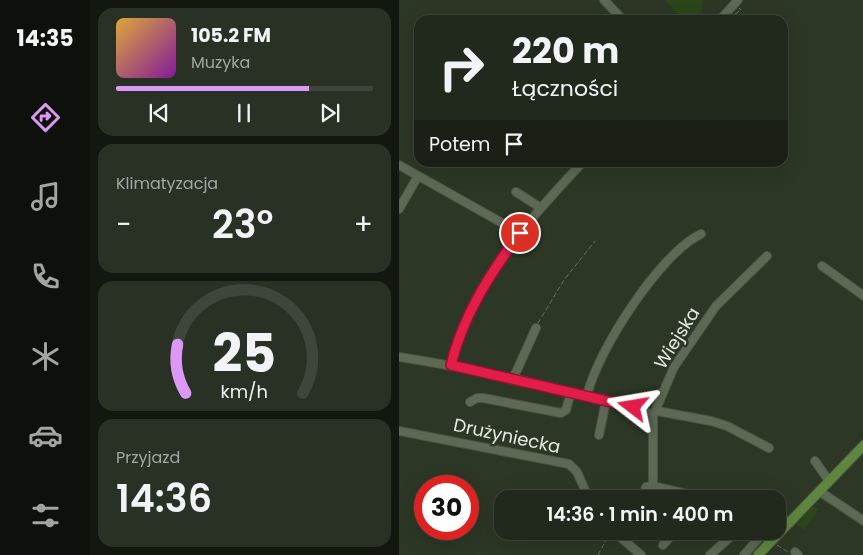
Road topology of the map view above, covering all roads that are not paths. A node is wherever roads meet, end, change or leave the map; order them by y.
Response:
1 (604, 0) edge
2 (738, 0) edge
3 (618, 15) edge
4 (724, 15) edge
5 (399, 164) edge
6 (576, 167) edge
7 (419, 176) junction
8 (516, 192) dead end
9 (541, 208) junction
10 (399, 210) edge
11 (520, 233) junction
12 (701, 234) dead end
13 (767, 256) dead end
14 (822, 266) dead end
15 (863, 296) edge
16 (535, 328) road end
17 (399, 357) edge
18 (451, 365) junction
19 (513, 379) junction
20 (571, 392) junction
21 (587, 396) junction
22 (606, 401) junction
23 (470, 402) dead end
24 (655, 413) junction
25 (399, 431) edge
26 (599, 435) dead end
27 (863, 445) edge
28 (769, 448) dead end
29 (815, 461) dead end
30 (829, 481) junction
31 (650, 487) junction
32 (585, 490) edge
33 (648, 490) edge
34 (664, 490) edge
35 (819, 491) junction
36 (786, 521) edge
37 (863, 521) edge
38 (789, 523) junction
39 (627, 540) edge
40 (670, 540) edge
41 (727, 540) edge
42 (757, 540) edge
43 (663, 545) dead end
44 (641, 555) edge
45 (710, 555) edge
46 (744, 555) edge
47 (758, 555) edge

1 - 3 street
2 - 4 street
5 - 7 street
6 - 9 street
7 - 10 street
7 - 11 street
8 - 9 street
9 - 11 street
11 - 18 street
12 - 21 street
13 - 24 street, Wiejska
14 - 15 street
16 - 19 street
17 - 18 street
18 - 19 street
19 - 20 street
20 - 21 street
20 - 23 street
21 - 22 street
22 - 24 street
22 - 26 street
24 - 28 street
24 - 31 street, Wiejska
25 - 32 street, Drużyniecka
27 - 30 main road
29 - 30 street
30 - 35 main road
31 - 33 street
31 - 34 street
35 - 37 street
35 - 38 main road
36 - 38 street
38 - 47 main road
39 - 44 street
40 - 43 street
41 - 45 street
42 - 46 street

